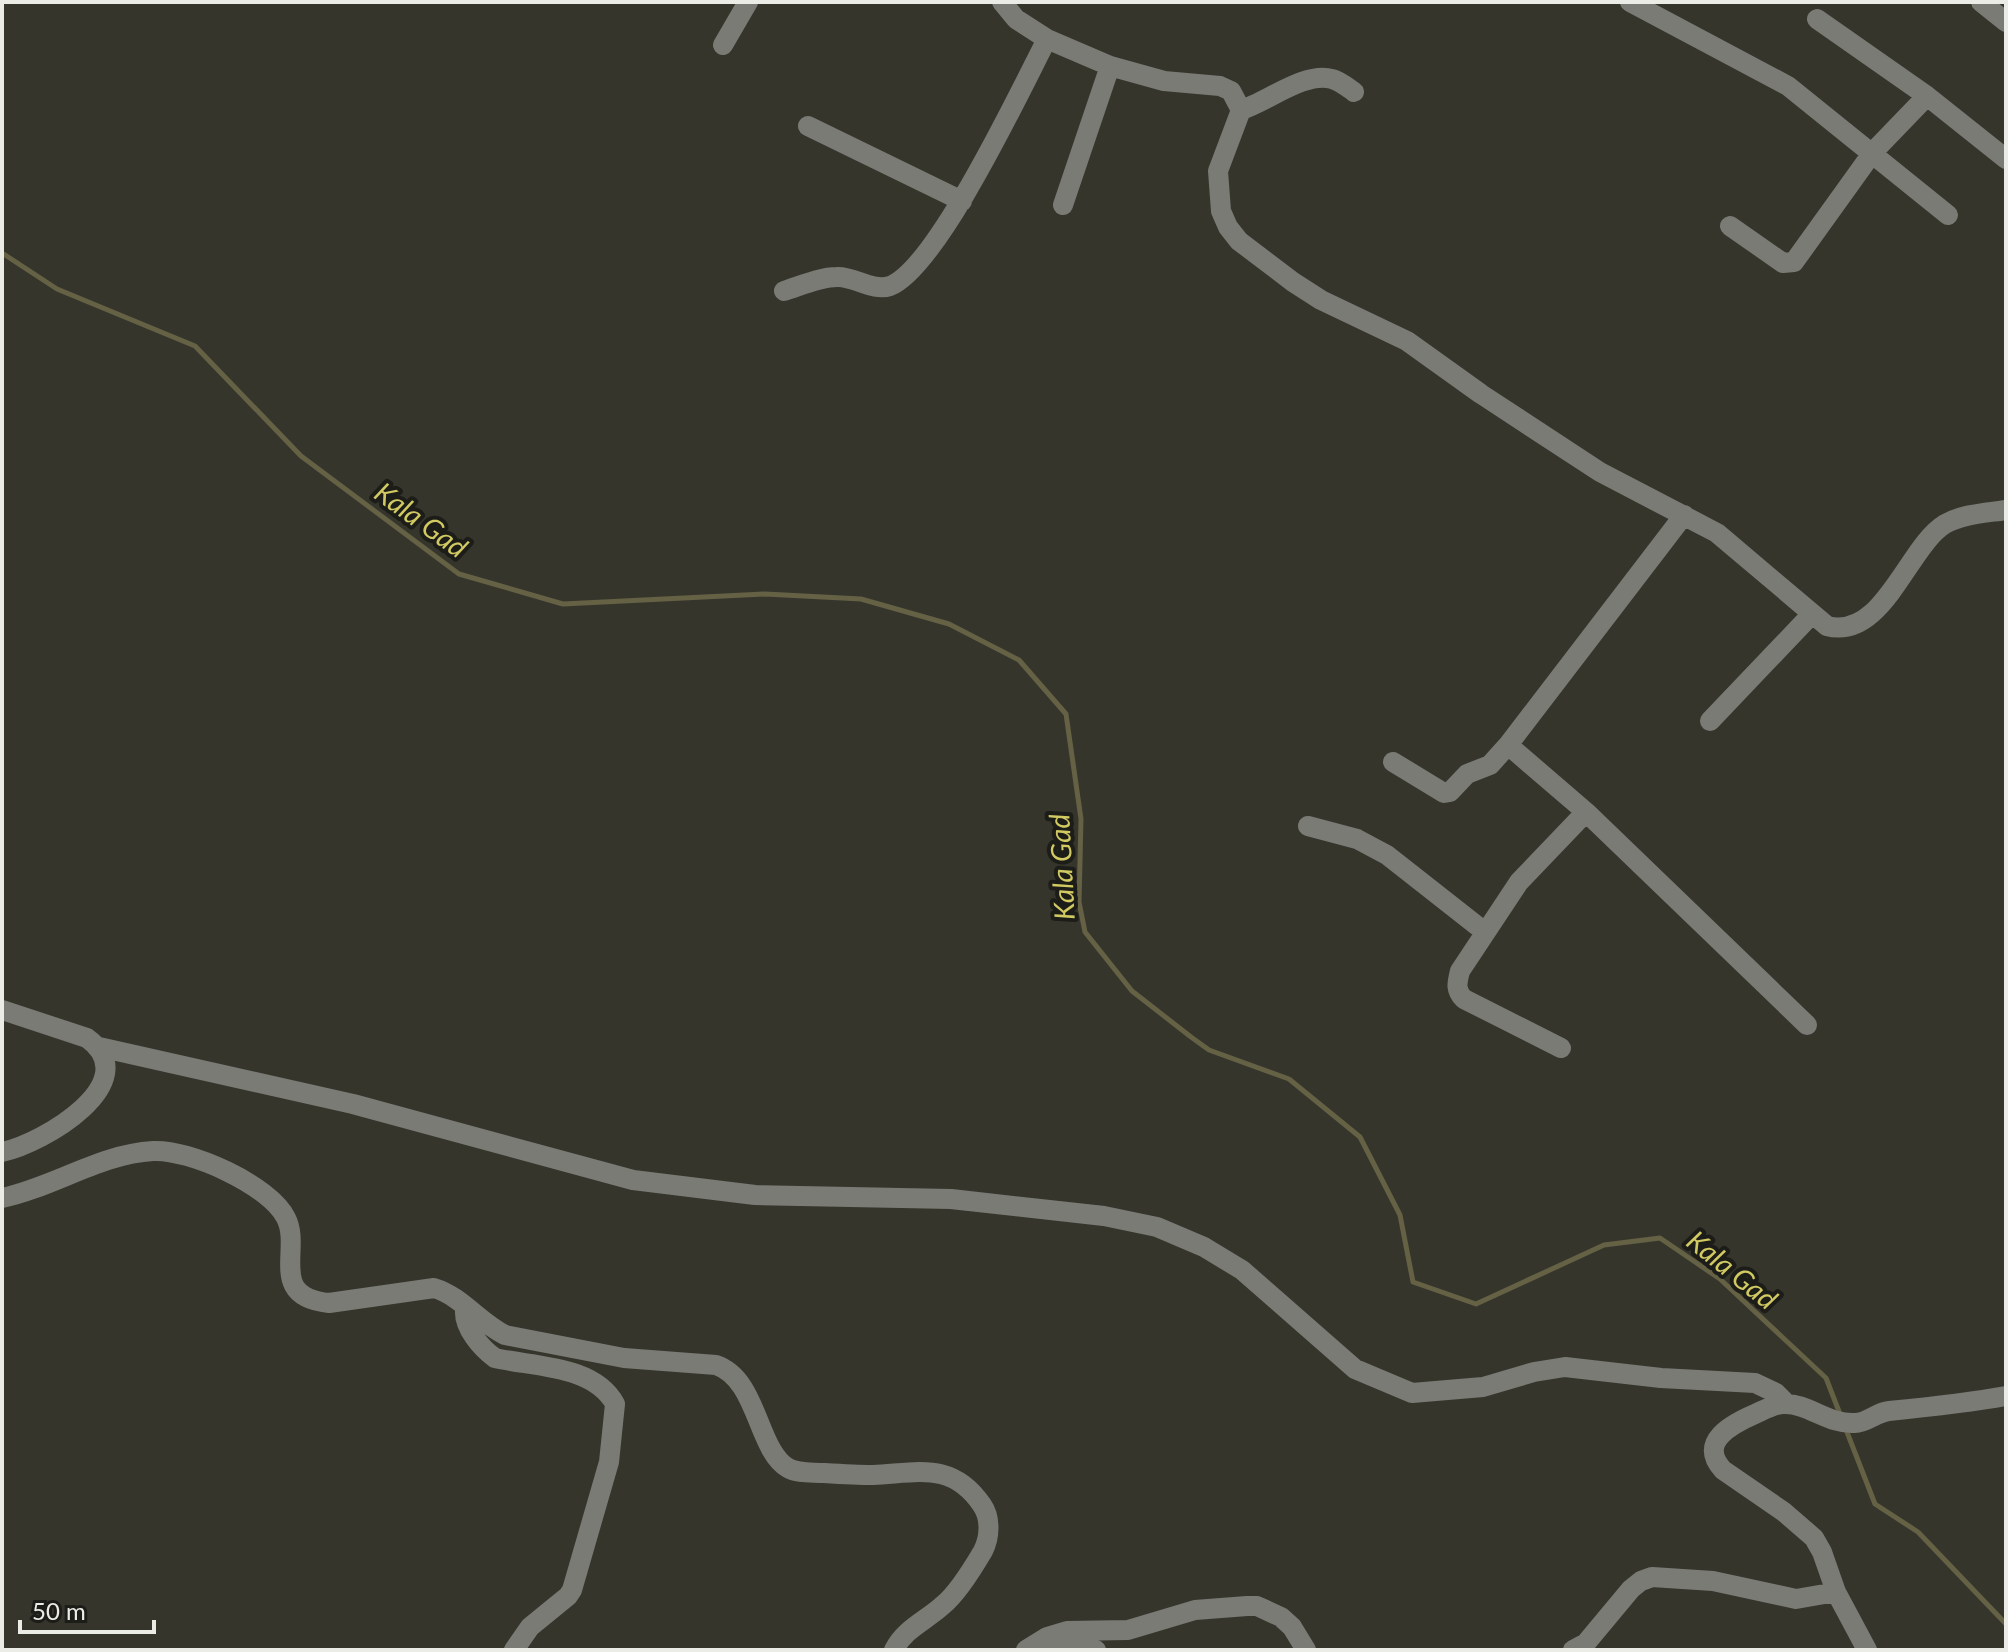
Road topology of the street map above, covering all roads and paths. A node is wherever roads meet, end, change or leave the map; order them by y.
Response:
1 (748, 2) edge
2 (1002, 2) edge
3 (1630, 2) edge
4 (1981, 2) edge
5 (1817, 19) dead end
6 (2006, 22) edge
7 (1047, 39) junction
8 (723, 45) dead end
9 (1110, 66) junction
10 (1354, 92) dead end
11 (1927, 96) junction
12 (1241, 110) junction
13 (808, 126) dead end
14 (1873, 152) junction
15 (2006, 159) edge
16 (962, 201) junction
17 (1063, 205) dead end
18 (1948, 215) dead end
19 (1730, 226) dead end
20 (784, 291) dead end
21 (2006, 510) edge
22 (1684, 515) junction
23 (1811, 615) junction
24 (1710, 721) dead end
25 (1508, 745) junction
26 (1393, 762) dead end
27 (1586, 812) junction
28 (1308, 826) dead end
29 (1485, 932) junction
30 (2, 1010) edge
31 (1807, 1025) dead end
32 (99, 1047) junction
33 (1561, 1048) dead end
34 (2, 1152) edge
35 (2, 1198) edge
36 (465, 1308) junction
37 (2006, 1396) edge
38 (1786, 1403) junction
39 (1836, 1592) junction
40 (1128, 1630) junction
41 (514, 1650) edge
42 (894, 1650) edge
43 (1026, 1650) edge
44 (1056, 1650) edge
45 (1096, 1650) edge
46 (1116, 1650) edge
47 (1306, 1650) edge
48 (1573, 1650) edge
49 (1867, 1650) edge

1 - 8 street
2 - 7 street
3 - 14 street
4 - 6 street
5 - 11 street
7 - 9 street
7 - 16 street
9 - 12 street
9 - 17 street
10 - 12 street
11 - 14 street
11 - 15 street
12 - 22 street
13 - 16 street
14 - 18 street
14 - 19 street
16 - 20 street
21 - 23 street
22 - 23 street
22 - 25 street
23 - 24 street
25 - 26 street
25 - 27 street
27 - 29 street
27 - 31 street
28 - 29 street
29 - 33 street
30 - 32 street
32 - 34 street
32 - 38 street
35 - 36 street
36 - 41 street
36 - 42 street
37 - 38 street
38 - 39 street
39 - 48 street
39 - 49 street
40 - 43 street
40 - 46 street
40 - 47 street
44 - 45 street

